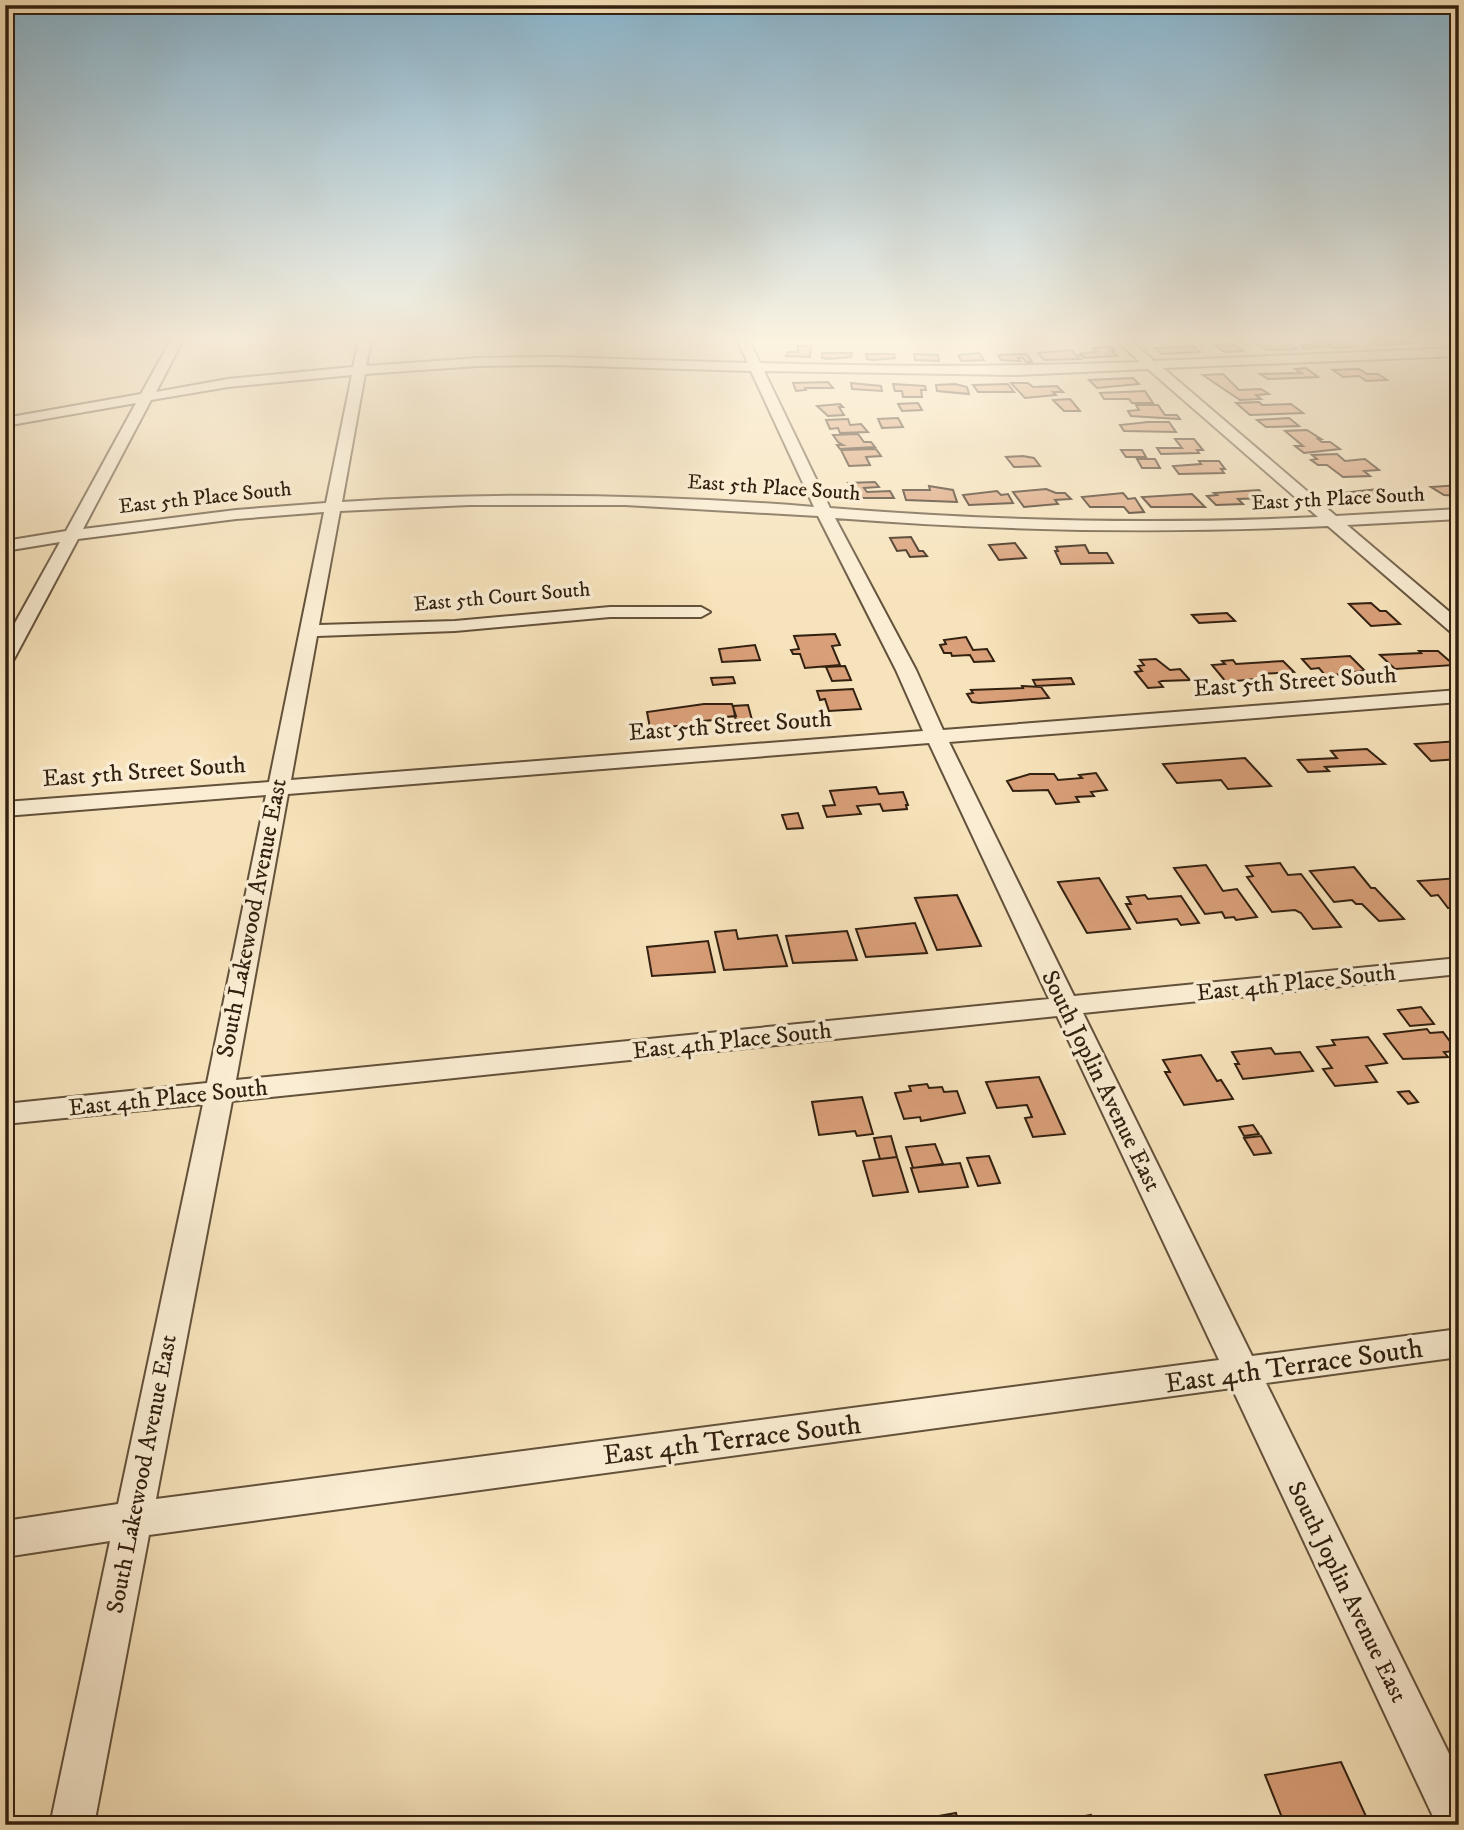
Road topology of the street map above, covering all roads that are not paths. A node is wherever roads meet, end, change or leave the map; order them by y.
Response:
1 (131, 425) edge
2 (349, 425) edge
3 (783, 425) edge
4 (1220, 425) edge
5 (332, 506) junction
6 (824, 512) junction
7 (1459, 514) edge
8 (1331, 521) junction
9 (72, 534) junction
10 (5, 546) edge
11 (701, 612) dead end
12 (1451, 616) edge
13 (1459, 630) edge
14 (307, 632) junction
15 (5, 659) edge
16 (1459, 696) edge
17 (935, 736) junction
18 (276, 788) junction
19 (5, 809) edge
20 (1459, 966) edge
21 (1065, 1006) junction
22 (219, 1093) junction
23 (5, 1114) edge
24 (1459, 1343) edge
25 (1241, 1373) junction
26 (132, 1520) junction
27 (5, 1539) edge
28 (1459, 1822) edge
29 (72, 1825) edge

1 - 9 street
2 - 5 street, South Lakewood Avenue East
3 - 6 street, South Joplin Avenue East
4 - 8 street
5 - 6 street, East 5th Place South
5 - 9 street, East 5th Place South
5 - 14 street, South Lakewood Avenue East
6 - 8 street, East 5th Place South
6 - 17 street, South Joplin Avenue East
7 - 8 street, East 5th Place South
8 - 12 street
9 - 10 street, East 5th Place South
9 - 15 street
11 - 14 street, East 5th Court South
12 - 13 street
14 - 18 street, South Lakewood Avenue East
16 - 17 street, East 5th Street South
17 - 18 street, East 5th Street South
17 - 21 street, South Joplin Avenue East
18 - 19 street, East 5th Street South
18 - 22 street, South Lakewood Avenue East
20 - 21 street, East 4th Place South
21 - 22 street, East 4th Place South
21 - 25 street, South Joplin Avenue East
22 - 23 street, East 4th Place South
22 - 26 street, South Lakewood Avenue East
24 - 25 street, East 4th Terrace South
25 - 26 street, East 4th Terrace South
25 - 28 street, South Joplin Avenue East
26 - 27 street, East 4th Terrace South
26 - 29 street, South Lakewood Avenue East

